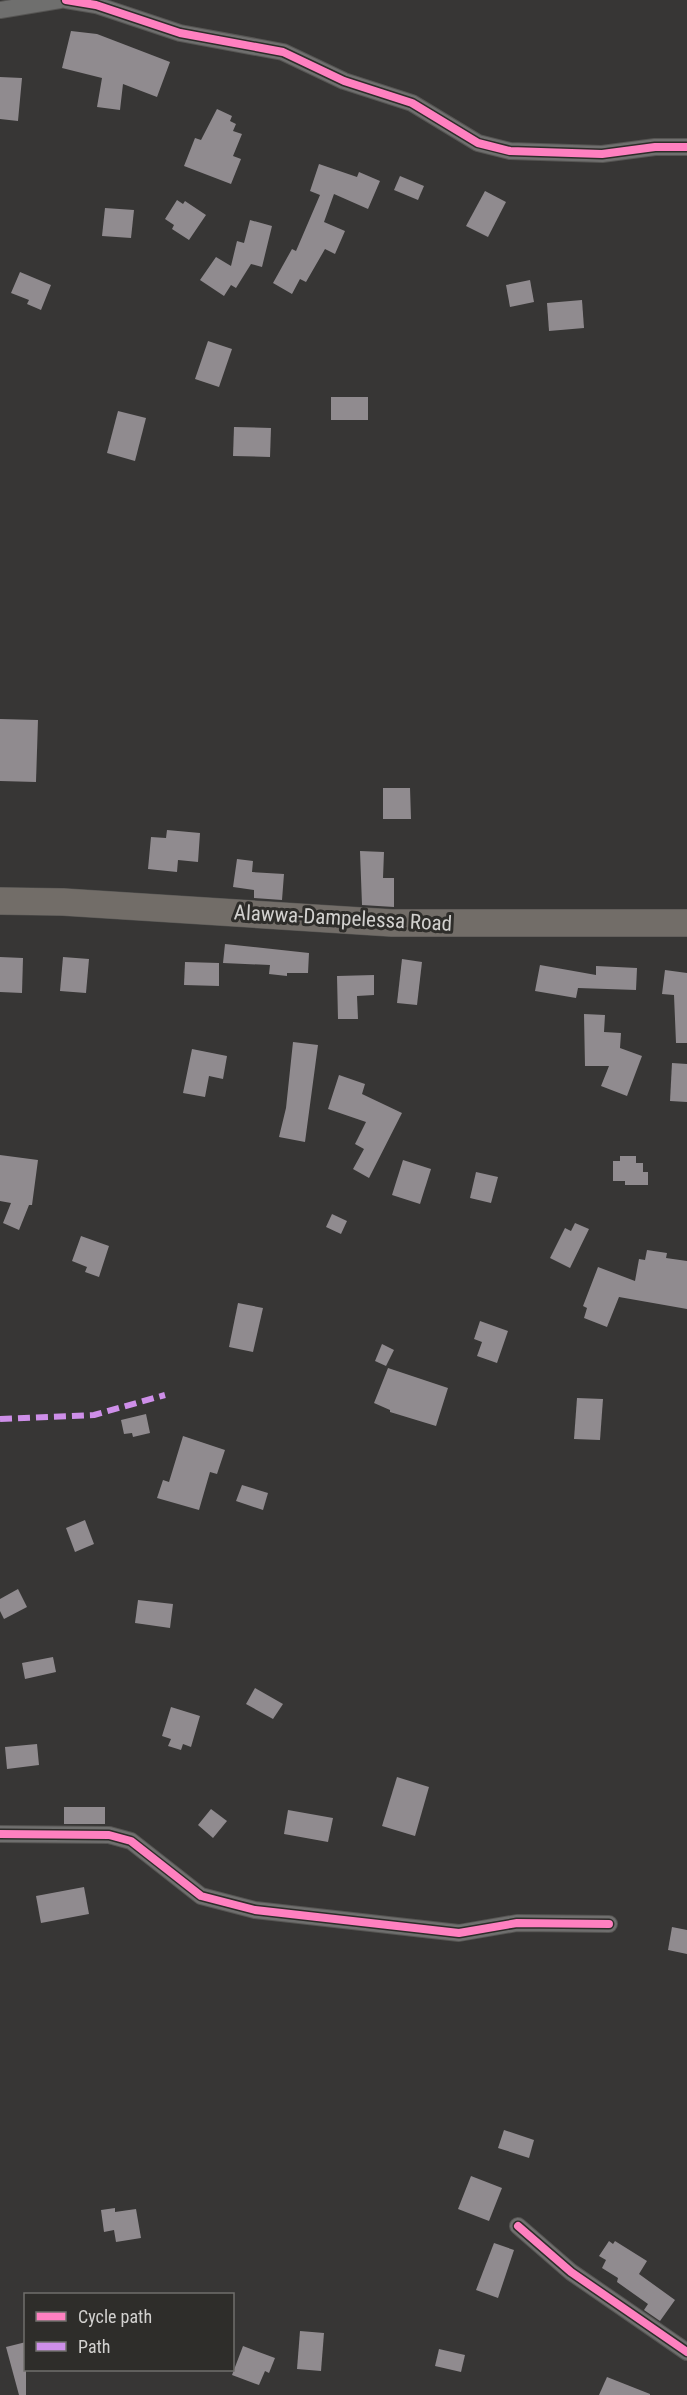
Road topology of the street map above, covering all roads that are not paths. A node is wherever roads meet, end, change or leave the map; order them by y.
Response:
1 (60, 0) edge
2 (66, 0) edge
3 (0, 10) edge
4 (687, 147) edge
5 (0, 901) edge
6 (687, 923) edge
7 (0, 1834) edge
8 (609, 1924) dead end
9 (518, 2226) dead end
10 (687, 2352) edge

1 - 3 street
2 - 4 street
5 - 6 main road, Alawwa-Dampelessa Road
7 - 8 street
9 - 10 street

